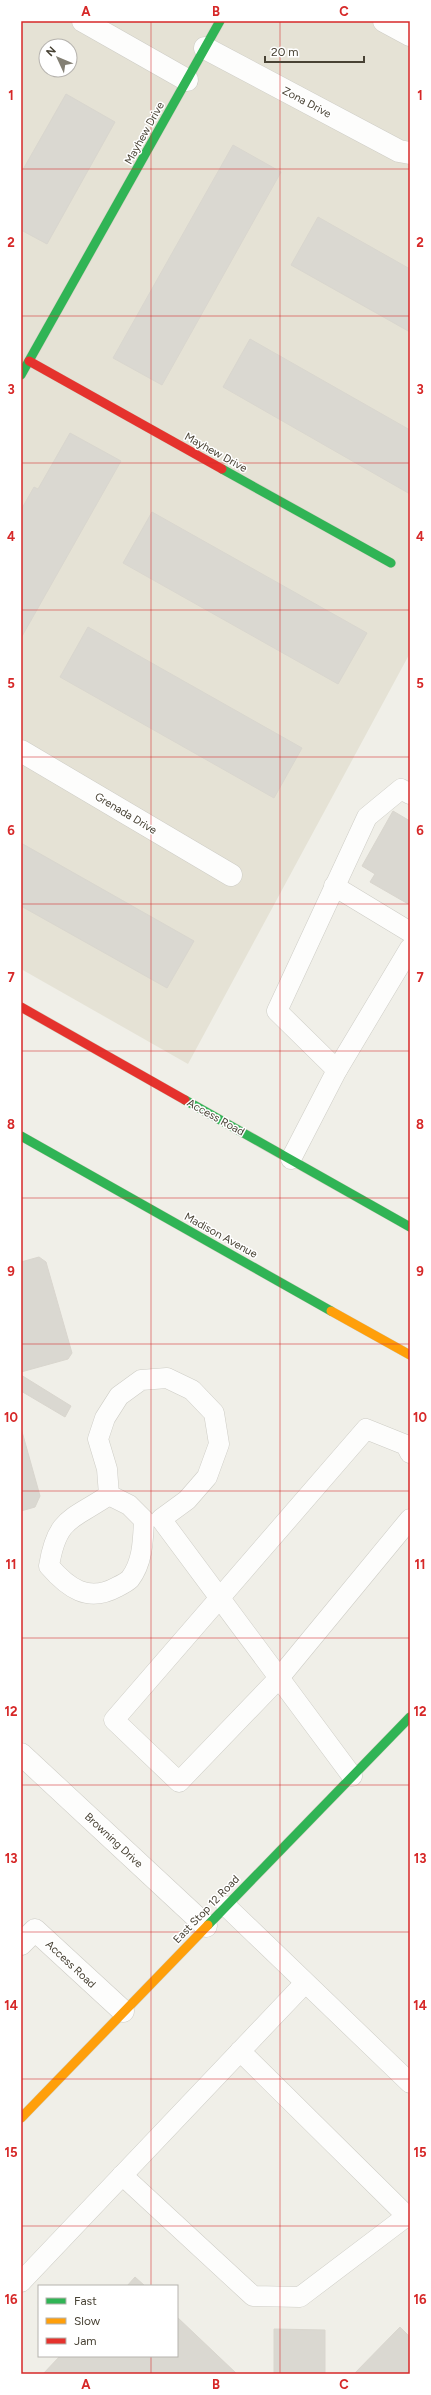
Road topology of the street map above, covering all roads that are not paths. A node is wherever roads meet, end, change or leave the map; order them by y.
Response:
1 (83, 21) edge
2 (220, 21) edge
3 (384, 21) edge
4 (410, 35) edge
5 (205, 48) junction
6 (187, 80) junction
7 (410, 153) edge
8 (29, 361) junction
9 (21, 375) edge
10 (391, 563) dead end
11 (21, 751) edge
12 (410, 794) edge
13 (231, 875) dead end
14 (334, 886) junction
15 (410, 932) edge
16 (410, 948) edge
17 (21, 1007) edge
18 (337, 1070) junction
19 (21, 1136) edge
20 (291, 1159) junction
21 (408, 1221) edge
22 (410, 1355) edge
23 (410, 1453) edge
24 (109, 1495) junction
25 (410, 1519) edge
26 (153, 1520) junction
27 (219, 1597) junction
28 (280, 1678) junction
29 (410, 1717) edge
30 (21, 1754) edge
31 (352, 1776) junction
32 (226, 1906) junction
33 (206, 1926) junction
34 (21, 1944) edge
35 (304, 1983) junction
36 (123, 2011) junction
37 (240, 2051) junction
38 (410, 2083) edge
39 (21, 2118) edge
40 (122, 2175) junction
41 (409, 2217) edge
42 (21, 2282) edge

1 - 6 street
2 - 5 street, Mayhew Drive
3 - 4 street
5 - 6 street, Mayhew Drive
5 - 7 street, Zona Drive
6 - 8 street, Mayhew Drive
8 - 9 street, Mayhew Drive
8 - 10 street, Mayhew Drive
11 - 13 street, Grenada Drive
12 - 14 lane
14 - 15 lane
14 - 18 lane
16 - 18 lane
17 - 20 street, Access Road
18 - 20 lane
19 - 22 street, Madison Avenue
20 - 21 street, Access Road
23 - 27 lane
24 - 26 lane
24 - 26 lane
24 - 26 lane
25 - 28 lane
26 - 27 lane
27 - 28 lane
27 - 28 lane
28 - 31 lane
29 - 31 street, East Stop 12 Road
30 - 33 street, Browning Drive
31 - 32 street, East Stop 12 Road
32 - 33 street, East Stop 12 Road
32 - 35 lane
33 - 36 street, East Stop 12 Road
34 - 36 street, Access Road
35 - 37 lane
35 - 38 lane
36 - 39 street, East Stop 12 Road
37 - 40 lane
37 - 41 lane
40 - 41 lane
40 - 42 lane

